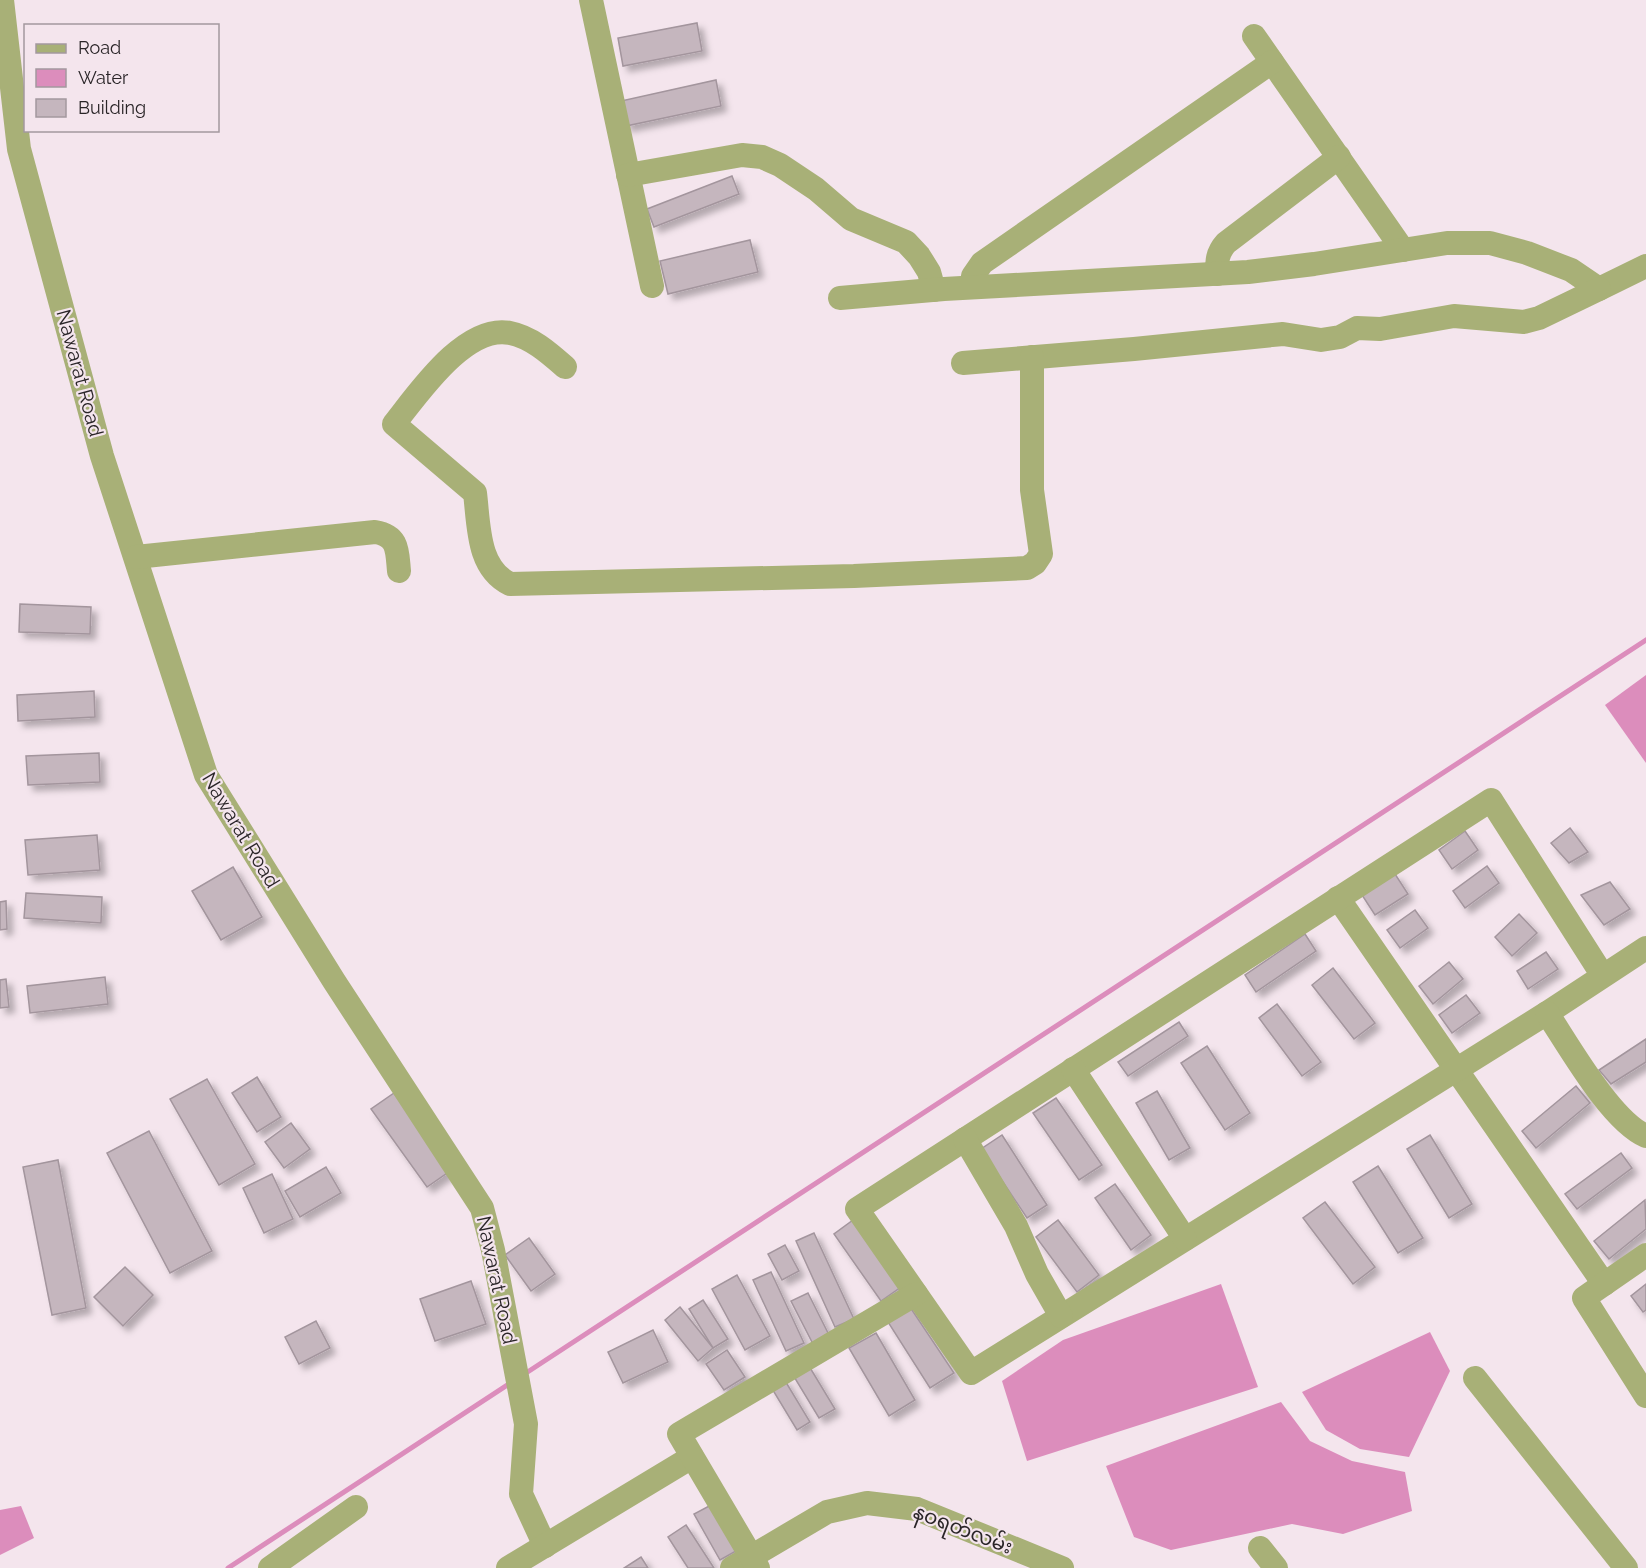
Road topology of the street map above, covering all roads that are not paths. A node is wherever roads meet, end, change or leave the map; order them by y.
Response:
1 (2, 0) edge
2 (591, 0) edge
3 (1254, 36) dead end
4 (1272, 62) junction
5 (1339, 157) junction
6 (628, 175) junction
7 (1403, 250) junction
8 (1646, 266) edge
9 (1217, 274) junction
10 (652, 286) dead end
11 (972, 287) junction
12 (1599, 289) junction
13 (934, 290) junction
14 (840, 298) dead end
15 (1032, 357) junction
16 (963, 363) dead end
17 (565, 367) dead end
18 (136, 557) junction
19 (399, 571) dead end
20 (1338, 898) junction
21 (1646, 948) edge
22 (1603, 976) junction
23 (1547, 1013) junction
24 (1073, 1069) junction
25 (1457, 1069) junction
26 (1646, 1136) edge
27 (965, 1139) junction
28 (1185, 1239) junction
29 (1646, 1255) edge
30 (1604, 1284) junction
31 (916, 1293) junction
32 (1061, 1316) junction
33 (1475, 1378) dead end
34 (1646, 1396) edge
35 (692, 1457) junction
36 (356, 1507) dead end
37 (545, 1546) junction
38 (1260, 1548) dead end
39 (1646, 1560) edge
40 (747, 1564) edge
41 (270, 1568) edge
42 (508, 1568) edge
43 (1062, 1568) edge
44 (1276, 1568) edge
45 (1626, 1568) edge
46 (1635, 1568) edge

1 - 18 street, Nawarat Road
2 - 6 street
3 - 4 street
4 - 5 street
4 - 11 street
5 - 7 street
5 - 9 street
6 - 10 street
6 - 13 street
7 - 9 street
7 - 12 street
8 - 12 street
9 - 11 street
11 - 13 street
12 - 15 street
13 - 14 street
15 - 16 street
15 - 17 street
18 - 19 street
18 - 37 street, Nawarat Road
20 - 22 street
20 - 24 street
20 - 25 street
21 - 22 street
22 - 23 street
23 - 25 street
23 - 26 street
24 - 27 street
24 - 28 street
25 - 28 street
25 - 30 street
27 - 31 street
27 - 32 street
28 - 32 street
29 - 30 street
30 - 34 street
31 - 32 street
31 - 35 street
33 - 45 street
35 - 37 street
35 - 40 street
36 - 41 street
37 - 42 street
38 - 44 street
39 - 46 street
40 - 43 street, နဝရတ်လမ်း

